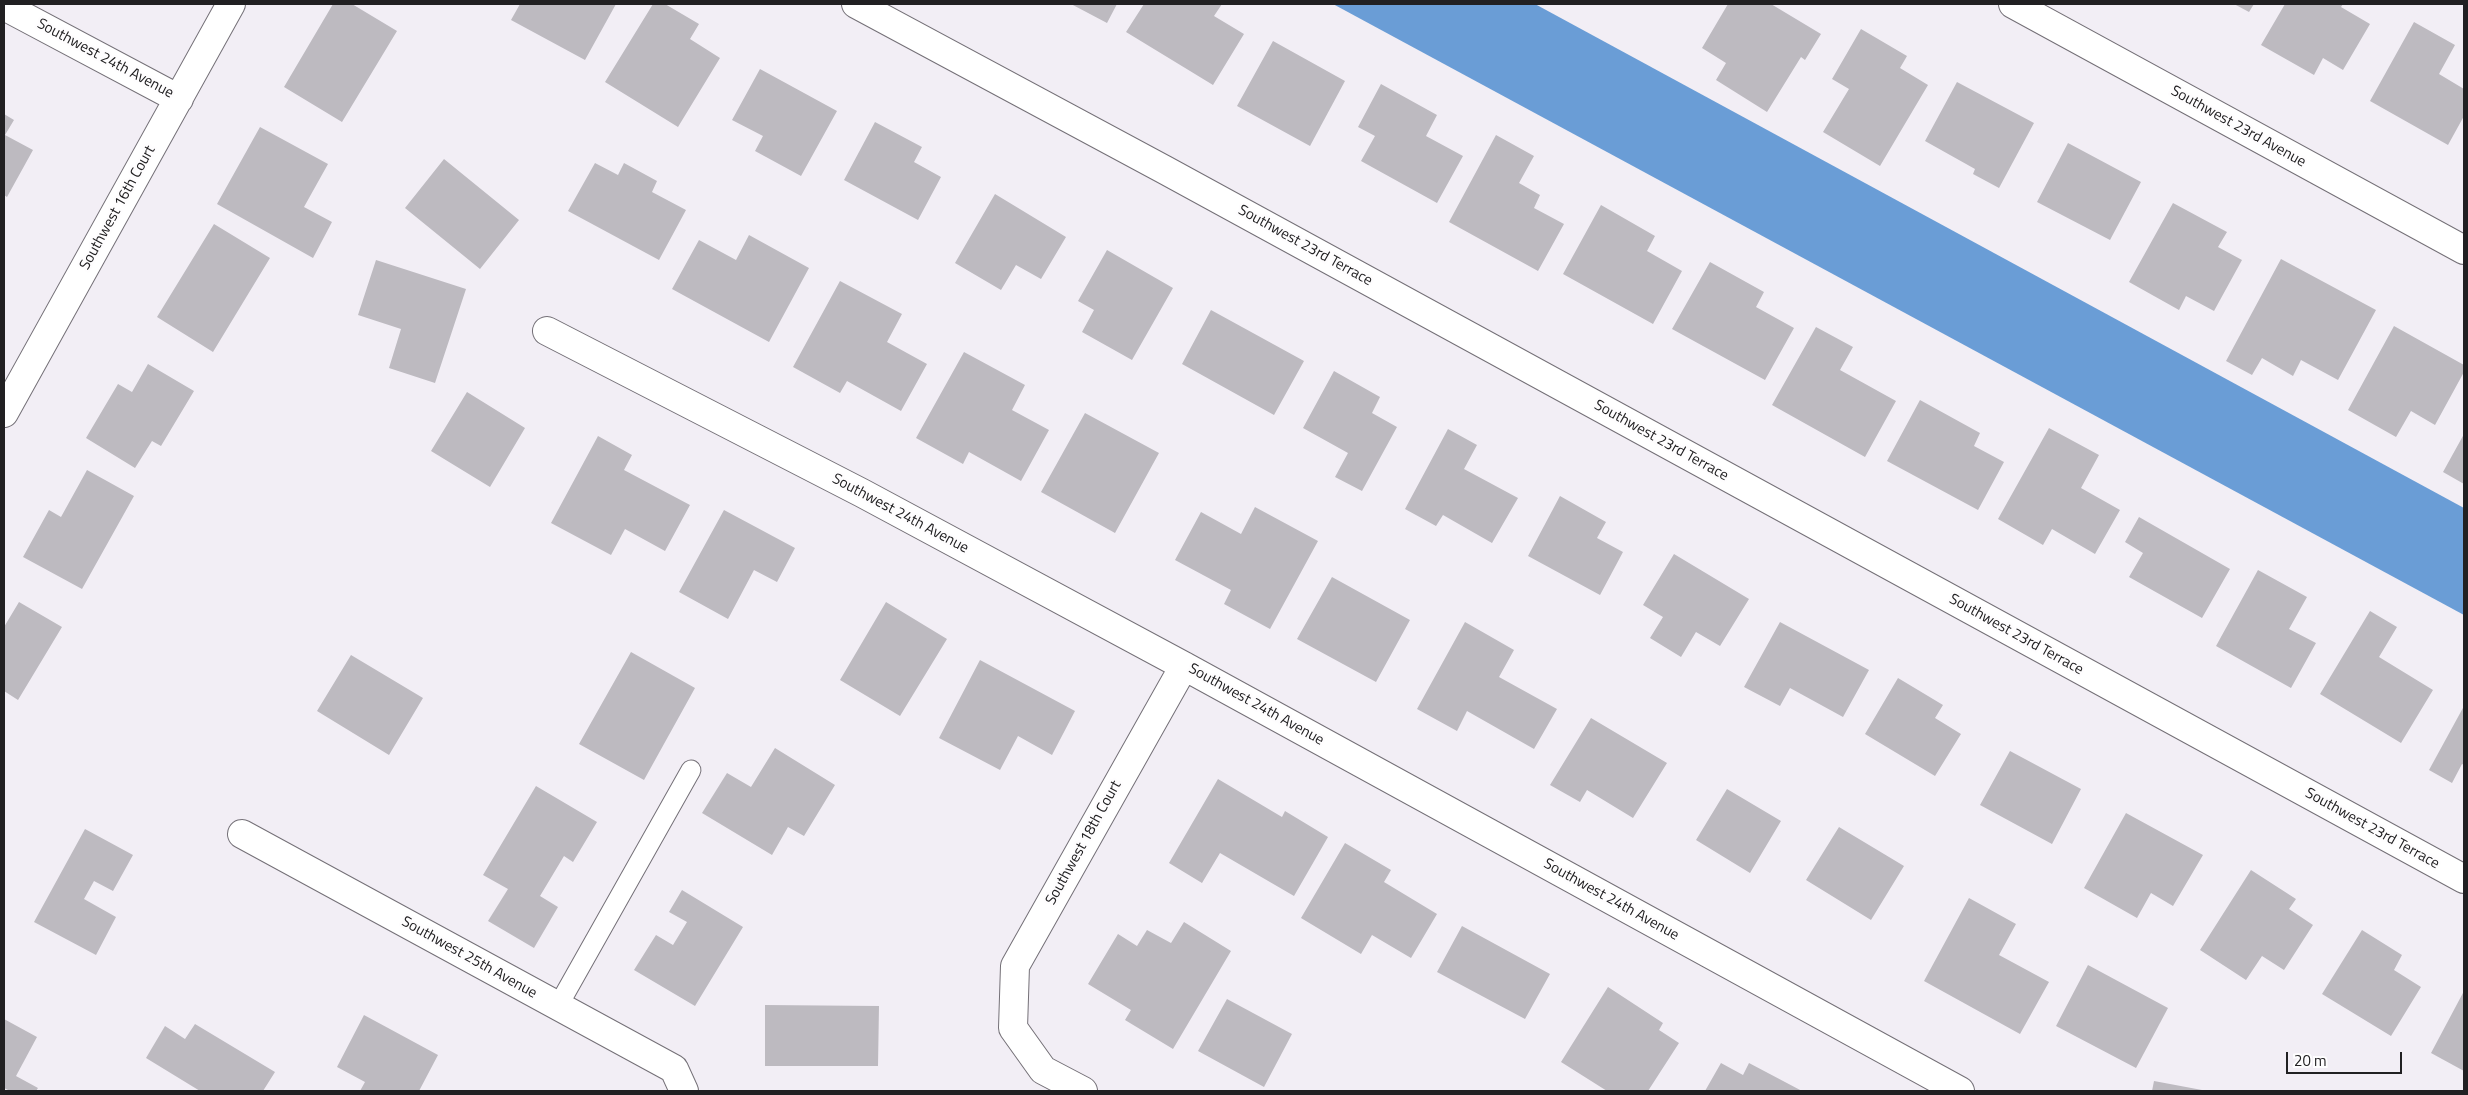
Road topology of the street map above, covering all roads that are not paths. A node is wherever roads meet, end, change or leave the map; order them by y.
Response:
1 (231, 4) edge
2 (856, 4) edge
3 (2012, 4) edge
4 (4, 6) edge
5 (179, 99) junction
6 (2464, 250) edge
7 (547, 331) dead end
8 (4, 413) edge
9 (1184, 666) junction
10 (691, 770) dead end
11 (242, 834) dead end
12 (2464, 880) edge
13 (558, 1006) junction
14 (684, 1091) edge
15 (1083, 1091) edge
16 (1960, 1091) edge

1 - 5 street, Southwest 16th Court
2 - 12 street, Southwest 23rd Terrace
3 - 6 street, Southwest 23rd Avenue
4 - 5 street, Southwest 24th Avenue
5 - 8 street, Southwest 16th Court
7 - 9 street, Southwest 24th Avenue
9 - 15 street, Southwest 18th Court
9 - 16 street, Southwest 24th Avenue
10 - 13 lane
11 - 13 street, Southwest 25th Avenue
13 - 14 street, Southwest 25th Avenue

